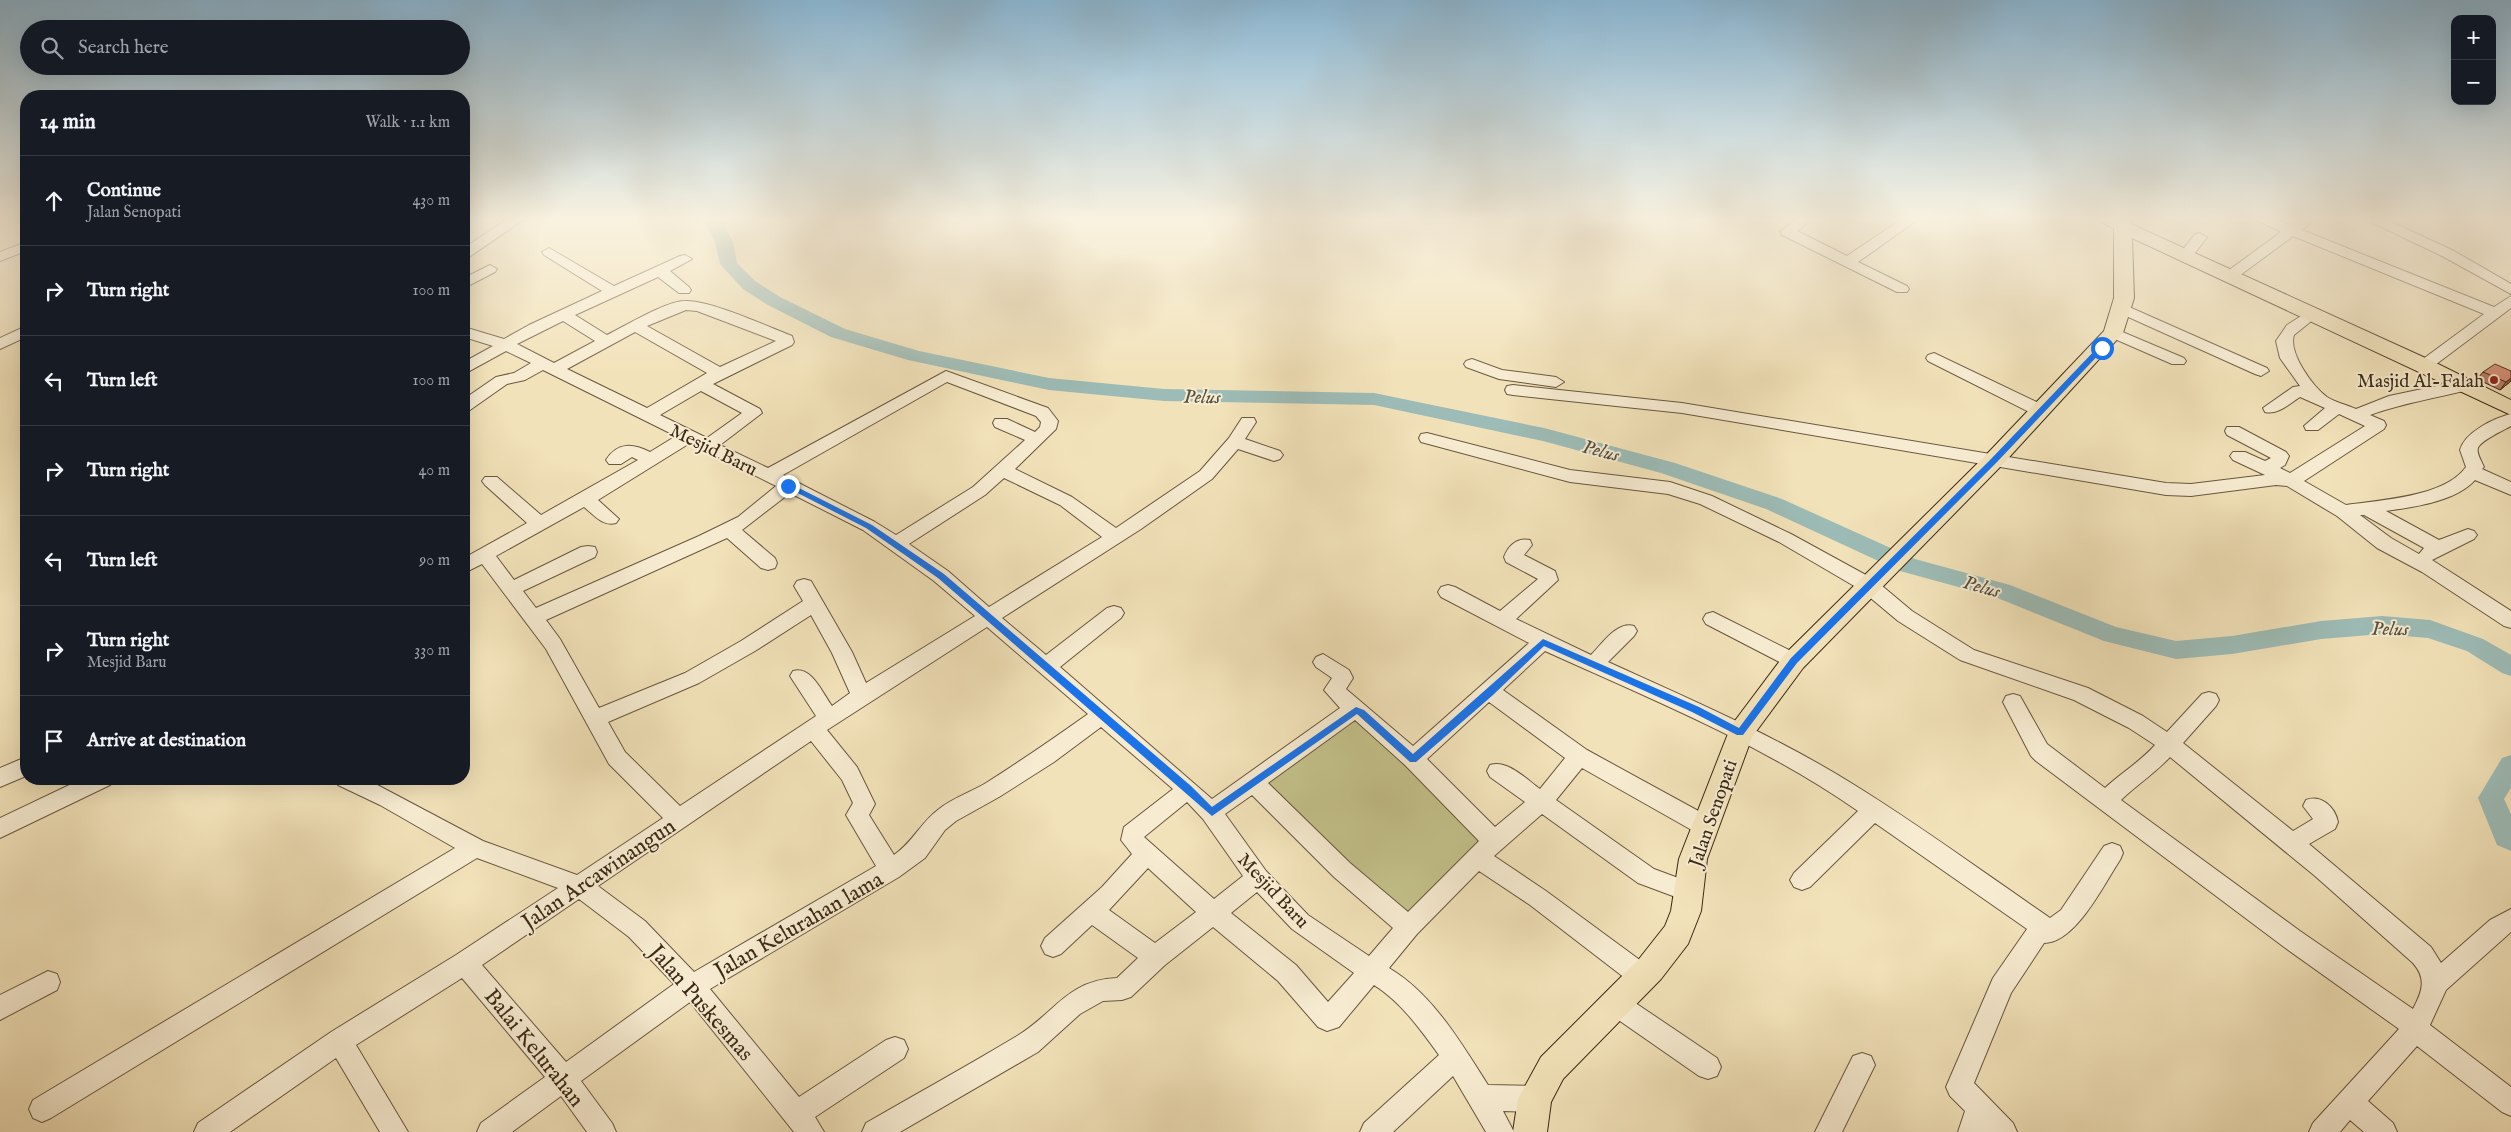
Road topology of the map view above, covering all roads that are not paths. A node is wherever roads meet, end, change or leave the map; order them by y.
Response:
1 (487, 271) edge
2 (579, 271) edge
3 (658, 271) edge
4 (661, 271) edge
5 (1866, 271) edge
6 (2125, 271) edge
7 (2219, 271) edge
8 (2237, 271) edge
9 (2392, 271) edge
10 (2478, 271) edge
11 (2230, 276) junction
12 (470, 281) edge
13 (1902, 289) dead end
14 (684, 290) dead end
15 (2511, 290) edge
16 (612, 292) junction
17 (2511, 301) edge
18 (2120, 308) junction
19 (2494, 312) junction
20 (563, 314) junction
21 (2312, 314) junction
22 (635, 326) junction
23 (2113, 333) junction
24 (20, 334) edge
25 (470, 334) edge
26 (606, 341) junction
27 (0, 344) edge
28 (504, 344) junction
29 (1934, 358) dead end
30 (2178, 361) dead end
31 (1472, 364) dead end
32 (470, 365) edge
33 (2425, 365) junction
34 (548, 366) junction
35 (2261, 371) dead end
36 (719, 373) junction
37 (701, 384) junction
38 (2465, 385) junction
39 (1513, 390) dead end
40 (2320, 400) junction
41 (470, 402) edge
42 (2271, 408) dead end
43 (2336, 408) junction
44 (2511, 408) edge
45 (2041, 411) junction
46 (646, 416) junction
47 (2511, 418) edge
48 (2364, 419) junction
49 (1248, 422) dead end
50 (1002, 423) dead end
51 (2312, 426) dead end
52 (2233, 431) dead end
53 (688, 436) junction
54 (1427, 438) dead end
55 (1037, 439) junction
56 (1235, 442) junction
57 (708, 445) junction
58 (1274, 455) dead end
59 (1998, 456) junction
60 (2239, 456) dead end
61 (615, 460) dead end
62 (650, 460) junction
63 (1003, 470) junction
64 (2473, 472) junction
65 (2276, 473) junction
66 (768, 476) junction
67 (491, 481) dead end
68 (788, 486) junction
69 (2511, 489) edge
70 (586, 499) junction
71 (2366, 508) junction
72 (2343, 512) junction
73 (610, 519) dead end
74 (539, 524) junction
75 (729, 529) junction
76 (2468, 535) dead end
77 (1115, 537) junction
78 (894, 545) junction
79 (1523, 545) dead end
80 (2438, 548) junction
81 (588, 552) dead end
82 (484, 554) junction
83 (470, 562) edge
84 (2418, 562) junction
85 (768, 564) dead end
86 (1867, 586) junction
87 (511, 589) junction
88 (1448, 592) dead end
89 (2481, 600) junction
90 (2511, 606) edge
91 (1114, 613) dead end
92 (990, 616) junction
93 (533, 618) junction
94 (1713, 618) dead end
95 (1502, 620) junction
96 (2511, 622) edge
97 (1627, 631) dead end
98 (1543, 642) junction
99 (1794, 661) junction
100 (1323, 662) dead end
101 (1593, 665) junction
102 (1045, 668) junction
103 (800, 676) dead end
104 (1490, 692) junction
105 (862, 696) junction
106 (2209, 700) dead end
107 (2013, 702) dead end
108 (1356, 710) junction
109 (1102, 715) junction
110 (594, 719) junction
111 (821, 723) junction
112 (1740, 733) junction
113 (2170, 744) junction
114 (1579, 756) junction
115 (1413, 759) junction
116 (20, 769) edge
117 (1498, 771) dead end
118 (0, 778) edge
119 (1253, 782) junction
120 (90, 785) edge
121 (367, 785) edge
122 (1188, 789) junction
123 (2107, 800) junction
124 (1543, 801) junction
125 (2314, 806) dead end
126 (1874, 810) junction
127 (1212, 812) junction
128 (679, 819) junction
129 (1705, 826) junction
130 (0, 829) edge
131 (1494, 842) junction
132 (2290, 844) junction
133 (474, 848) junction
134 (1147, 853) junction
135 (2112, 853) dead end
136 (1478, 858) junction
137 (891, 870) junction
138 (1258, 878) junction
139 (1802, 880) dead end
140 (580, 886) junction
141 (1688, 892) junction
142 (1092, 911) junction
143 (1213, 913) junction
144 (2511, 920) edge
145 (1409, 927) junction
146 (2051, 932) junction
147 (1053, 946) dead end
148 (1156, 957) junction
149 (465, 963) junction
150 (1371, 971) junction
151 (1643, 977) junction
152 (48, 982) dead end
153 (2435, 984) junction
154 (692, 986) junction
155 (1616, 1004) junction
156 (0, 1008) edge
157 (2413, 1031) junction
158 (340, 1041) junction
159 (895, 1049) dead end
160 (1456, 1057) junction
161 (1862, 1064) dead end
162 (1708, 1067) dead end
163 (563, 1078) junction
164 (2356, 1094) junction
165 (1480, 1098) junction
166 (1535, 1099) junction
167 (2511, 1103) edge
168 (42, 1109) dead end
169 (1975, 1120) edge
170 (804, 1123) edge
171 (207, 1132) edge
172 (395, 1132) edge
173 (490, 1132) edge
174 (603, 1132) edge
175 (875, 1132) edge
176 (1373, 1132) edge
177 (1501, 1132) edge
178 (1530, 1132) edge
179 (1828, 1132) edge
180 (2004, 1132) edge
181 (2322, 1132) edge
182 (2384, 1132) edge

1 - 12 street
2 - 16 street
3 - 16 street
4 - 14 street
5 - 13 street
6 - 18 main road, Jalan Senopati
7 - 11 main road
8 - 11 street
9 - 19 street
10 - 15 street
11 - 21 main road
16 - 20 street
17 - 19 street
18 - 23 main road, Jalan Senopati
18 - 35 street
19 - 33 street
20 - 26 street
20 - 28 street
21 - 33 main road
21 - 40 street
22 - 26 street
22 - 36 street
22 - 36 street
23 - 30 street
23 - 45 main road, Jalan Senopati
24 - 27 street
25 - 28 street, Mesjid Baru
26 - 34 street
28 - 32 street
28 - 34 street, Mesjid Baru
29 - 45 street
31 - 59 street
33 - 38 main road
34 - 41 street
34 - 46 street, Mesjid Baru
36 - 37 street
37 - 46 street
37 - 57 street
38 - 44 main road
38 - 48 street
39 - 59 street
40 - 42 street
40 - 43 street
43 - 48 street
43 - 51 street
45 - 59 main road, Jalan Senopati
46 - 53 street, Mesjid Baru
47 - 64 street
48 - 65 street
49 - 56 street, Jalan Arcawinangun
50 - 55 street
52 - 65 street
53 - 57 street, Mesjid Baru
53 - 62 street
54 - 86 street
55 - 63 street
55 - 66 street
56 - 58 street
56 - 77 street, Jalan Arcawinangun
57 - 66 street, Mesjid Baru
59 - 65 street
59 - 86 main road, Jalan Senopati
60 - 65 street
61 - 62 street
62 - 70 street
63 - 77 street
63 - 78 street
64 - 69 street
64 - 71 street
65 - 72 street
66 - 68 street, Mesjid Baru
67 - 74 street
68 - 75 street
68 - 78 street, Mesjid Baru
70 - 73 street
70 - 74 street
71 - 72 street
71 - 80 street
72 - 84 street
74 - 82 street
75 - 85 street
75 - 93 street
76 - 80 street
77 - 92 street, Jalan Arcawinangun
78 - 92 street, Mesjid Baru
79 - 95 street
80 - 84 street
81 - 87 street
82 - 83 street
82 - 87 street
84 - 89 street
86 - 99 main road, Jalan Senopati
86 - 113 street
87 - 93 street
88 - 95 street
89 - 90 street
89 - 96 street
91 - 102 street
92 - 102 street, Mesjid Baru
92 - 105 street, Jalan Arcawinangun
93 - 110 street
94 - 99 street
95 - 98 street
97 - 101 street
98 - 101 street
98 - 104 street
99 - 112 main road, Jalan Senopati
100 - 108 street
101 - 112 street
102 - 109 street, Mesjid Baru
103 - 111 street
104 - 114 street
104 - 115 street
105 - 110 street
105 - 111 street, Jalan Arcawinangun
106 - 113 street
107 - 123 street
108 - 115 street
108 - 119 street
109 - 122 street, Mesjid Baru
109 - 137 street, Jalan Kelurahan lama
110 - 128 street
111 - 128 street, Jalan Arcawinangun
111 - 137 street
112 - 126 street
112 - 129 main road, Jalan Senopati
113 - 123 street
113 - 132 street
114 - 124 street
114 - 129 street
115 - 131 street
116 - 118 street
117 - 124 street
119 - 127 street
119 - 145 street
120 - 130 street
121 - 133 street
122 - 127 street, Mesjid Baru
122 - 134 street
123 - 157 street
124 - 131 street
124 - 141 street
125 - 132 street
126 - 139 street
126 - 146 street
127 - 138 street, Mesjid Baru
128 - 140 street, Jalan Arcawinangun
129 - 141 main road, Jalan Senopati
131 - 136 street
132 - 153 street
133 - 140 street
133 - 168 street
134 - 142 street
134 - 143 street
135 - 146 street
136 - 145 street
136 - 151 street
137 - 154 street, Jalan Kelurahan lama
138 - 143 street
138 - 150 street, Mesjid Baru
140 - 149 street, Jalan Arcawinangun
140 - 154 street, Jalan Puskesmas
141 - 151 main road, Jalan Senopati
142 - 147 street
142 - 148 street
143 - 148 street
143 - 150 street
144 - 153 street
145 - 150 street
146 - 169 street
148 - 175 street
149 - 158 street, Jalan Arcawinangun
149 - 163 street, Balai Kelurahan
150 - 160 street, Mesjid Baru
151 - 155 main road, Jalan Senopati
152 - 156 street
153 - 157 street
154 - 163 street, Jalan Kelurahan lama
154 - 170 street, Jalan Puskesmas
155 - 162 street
155 - 166 main road, Jalan Senopati
157 - 164 street
157 - 167 street
158 - 171 street, Jalan Arcawinangun
158 - 172 street
159 - 170 street
160 - 165 street, Mesjid Baru
160 - 176 street
161 - 179 street
163 - 173 street, Jalan Kelurahan lama
163 - 174 street, Balai Kelurahan
164 - 181 street
164 - 182 street
165 - 166 street
165 - 177 street, Mesjid Baru
166 - 178 main road, Jalan Senopati
169 - 180 street

